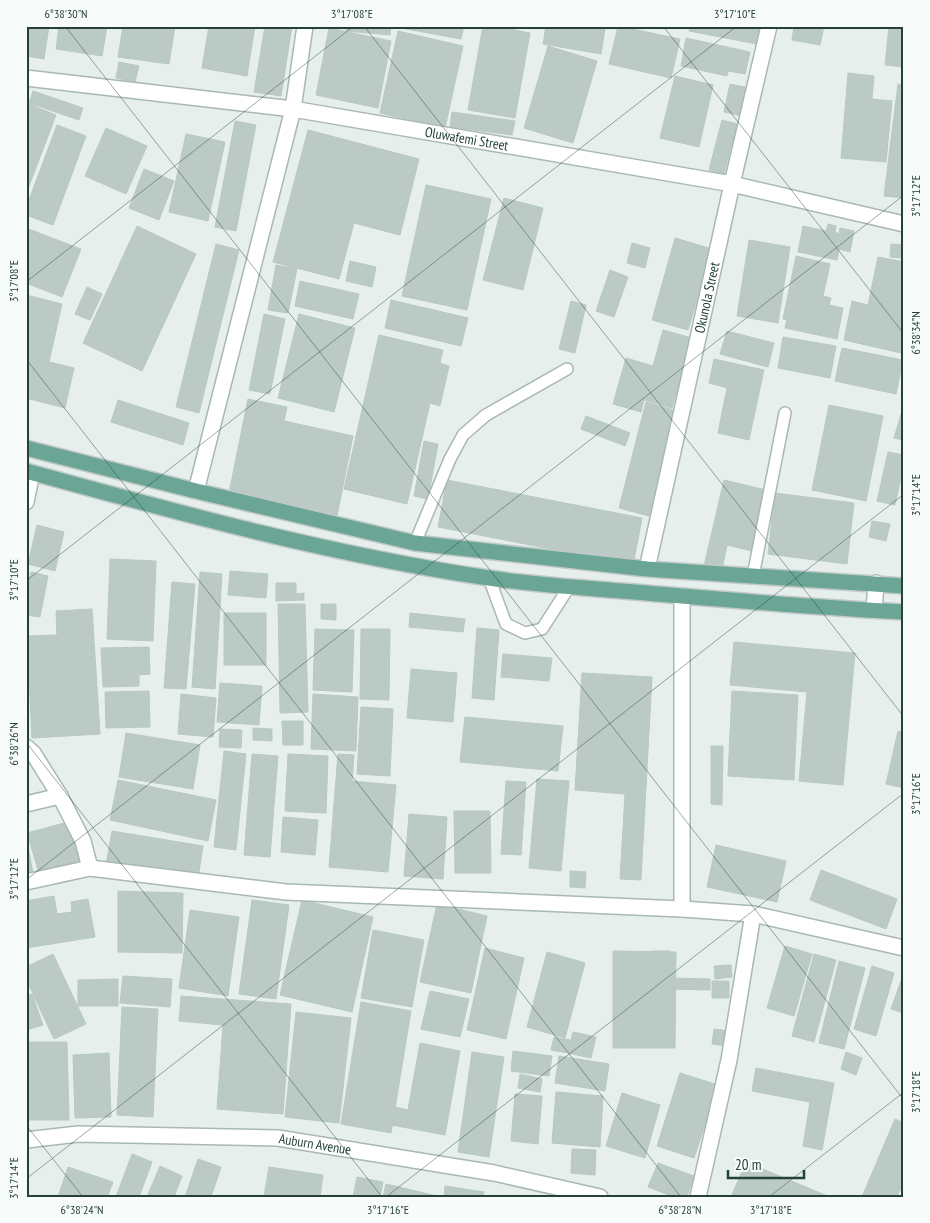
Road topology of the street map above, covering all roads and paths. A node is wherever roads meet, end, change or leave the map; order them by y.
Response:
1 (304, 26) edge
2 (769, 26) edge
3 (26, 78) edge
4 (293, 110) junction
5 (732, 184) junction
6 (904, 224) edge
7 (567, 369) dead end
8 (785, 413) dead end
9 (26, 448) edge
10 (29, 472) edge
11 (196, 491) junction
12 (26, 502) edge
13 (415, 543) junction
14 (647, 569) junction
15 (753, 576) junction
16 (489, 578) junction
17 (876, 583) junction
18 (904, 586) edge
19 (569, 587) junction
20 (682, 596) junction
21 (874, 610) junction
22 (904, 612) edge
23 (26, 747) edge
24 (60, 796) junction
25 (26, 804) edge
26 (90, 868) junction
27 (26, 882) edge
28 (682, 909) junction
29 (753, 914) junction
30 (904, 948) edge
31 (26, 1140) edge
32 (600, 1197) edge
33 (698, 1197) edge

1 - 4 street
2 - 5 street, Okunola Street
3 - 4 street, Oluwafemi Street
4 - 5 street, Oluwafemi Street
4 - 11 street
5 - 6 street, Oluwafemi Street
5 - 14 street, Okunola Street
7 - 13 lane
8 - 15 lane
9 - 11 main road
10 - 12 street
10 - 16 main road
11 - 13 main road
13 - 14 main road
14 - 15 main road
15 - 17 main road
16 - 19 main road
16 - 19 lane
17 - 18 main road
17 - 21 street
19 - 20 main road
20 - 21 main road
20 - 28 street
21 - 22 main road
23 - 24 street
24 - 25 street
24 - 26 street
26 - 27 street
26 - 28 street
28 - 29 street
29 - 30 street
29 - 33 street
31 - 32 street, Auburn Avenue

